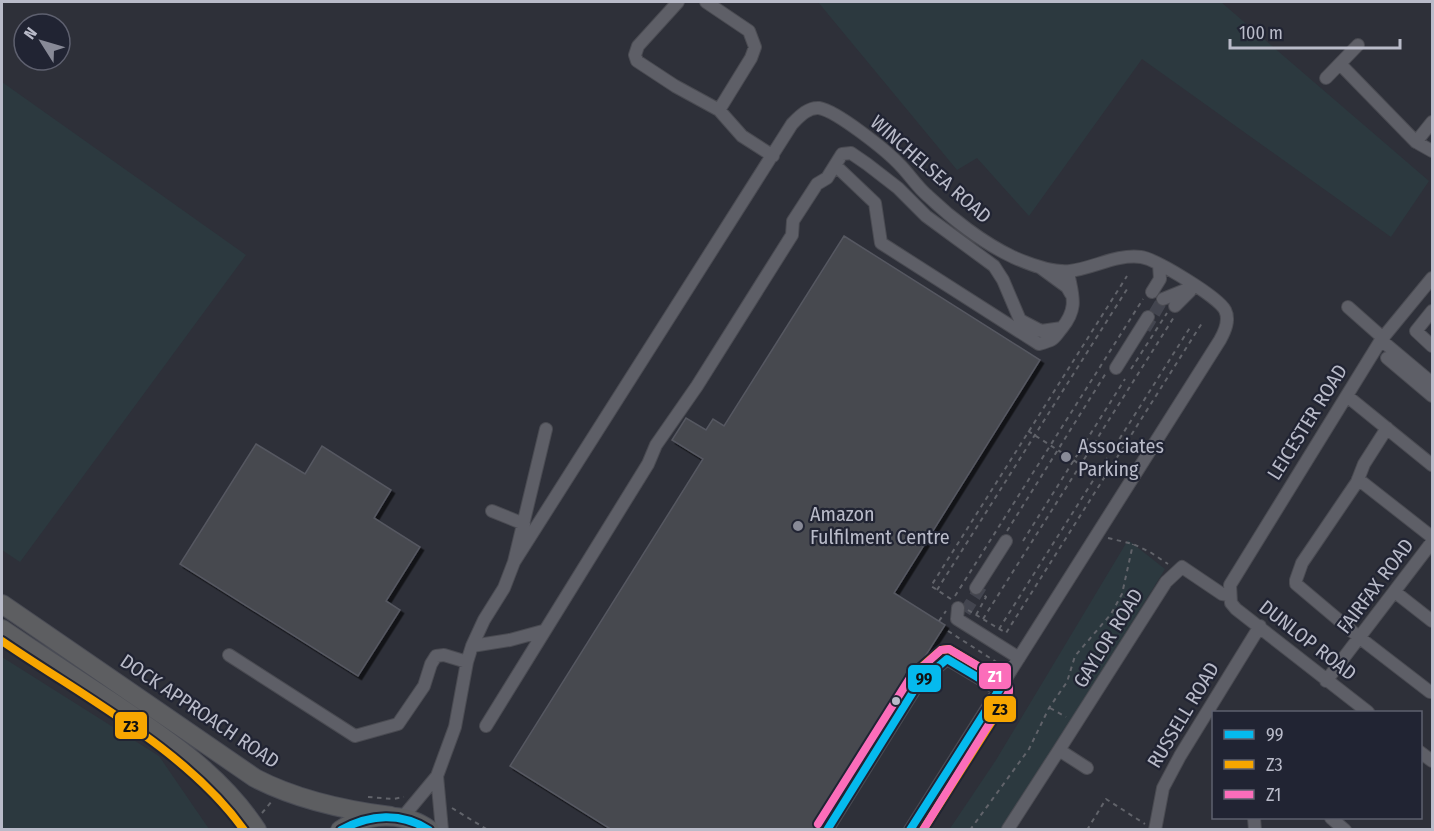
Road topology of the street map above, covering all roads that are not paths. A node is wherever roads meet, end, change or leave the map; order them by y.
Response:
1 (678, 2) edge
2 (706, 2) edge
3 (1358, 45) dead end
4 (1340, 64) junction
5 (1326, 78) dead end
6 (719, 110) junction
7 (1432, 122) edge
8 (1416, 142) junction
9 (1432, 151) edge
10 (773, 156) junction
11 (835, 165) junction
12 (1159, 264) junction
13 (1040, 267) junction
14 (1068, 272) junction
15 (1432, 278) edge
16 (1195, 286) junction
17 (1148, 294) tunnel mouth
18 (1072, 295) junction
19 (1417, 296) junction
20 (1171, 306) tunnel mouth
21 (1348, 308) dead end
22 (1432, 310) edge
23 (1148, 317) tunnel mouth
24 (1062, 328) junction
25 (1382, 339) junction
26 (1432, 346) edge
27 (1387, 358) dead end
28 (1401, 363) junction
29 (1112, 369) road end
30 (1432, 383) edge
31 (1347, 396) junction
32 (1432, 396) edge
33 (1387, 428) junction
34 (546, 429) dead end
35 (1432, 465) edge
36 (1358, 479) junction
37 (492, 511) dead end
38 (524, 524) junction
39 (1006, 536) road end
40 (1432, 537) edge
41 (1432, 542) edge
42 (514, 562) junction
43 (976, 588) tunnel mouth
44 (1395, 592) junction
45 (1229, 595) junction
46 (2, 604) edge
47 (966, 614) road end
48 (1432, 621) edge
49 (1260, 626) junction
50 (2, 629) edge
51 (543, 631) junction
52 (1360, 638) junction
53 (472, 646) junction
54 (228, 655) dead end
55 (1019, 658) junction
56 (467, 662) junction
57 (1326, 681) junction
58 (999, 690) junction
59 (1432, 692) edge
60 (1367, 711) edge
61 (486, 726) dead end
62 (1059, 750) junction
63 (1088, 768) dead end
64 (437, 776) junction
65 (396, 817) junction
66 (1332, 819) edge
67 (254, 825) edge
68 (1008, 828) edge
69 (1156, 828) edge
70 (340, 830) edge
71 (430, 830) edge
72 (442, 830) edge
73 (827, 830) edge
74 (910, 830) edge
75 (1344, 830) edge

1 - 6 street
2 - 6 street
3 - 4 street
4 - 5 street
4 - 8 street
6 - 10 street
7 - 8 street
8 - 9 street
10 - 13 street, WINCHELSEA ROAD
10 - 42 street, WINCHELSEA ROAD
11 - 24 street
11 - 24 street
11 - 51 street
12 - 14 street, WINCHELSEA ROAD
12 - 16 street, WINCHELSEA ROAD
12 - 17 street
13 - 14 street, WINCHELSEA ROAD
13 - 18 street
14 - 18 street
15 - 19 street, LEICESTER ROAD
16 - 20 street
16 - 55 street, WINCHELSEA ROAD
18 - 24 street
19 - 22 street
19 - 25 street, LEICESTER ROAD
21 - 25 street
22 - 26 street
23 - 29 street
25 - 28 street
25 - 31 street, LEICESTER ROAD
27 - 28 street
28 - 30 street
28 - 32 street
31 - 33 street
31 - 45 street, LEICESTER ROAD
33 - 35 street
33 - 36 street
34 - 38 street
36 - 40 street
36 - 52 street
37 - 38 street
38 - 42 street
39 - 43 street
41 - 44 street, FAIRFAX ROAD
42 - 53 street
44 - 48 street
44 - 52 street, FAIRFAX ROAD
45 - 49 street, DUNLOP ROAD
45 - 62 street, GAYLOR ROAD
46 - 65 highway, DOCK APPROACH ROAD
47 - 55 street
49 - 57 street, DUNLOP ROAD
49 - 69 street, RUSSELL ROAD
50 - 67 highway
51 - 53 street
51 - 61 street
52 - 57 street, FAIRFAX ROAD
52 - 59 street
53 - 56 street
54 - 56 street
55 - 58 street, WINCHELSEA ROAD
56 - 64 street
57 - 60 street, DUNLOP ROAD
58 - 73 street
58 - 74 street, WINCHELSEA ROAD
62 - 63 street
62 - 68 street, GAYLOR ROAD
64 - 65 street
64 - 72 street
65 - 70 highway
65 - 71 highway
66 - 75 street

